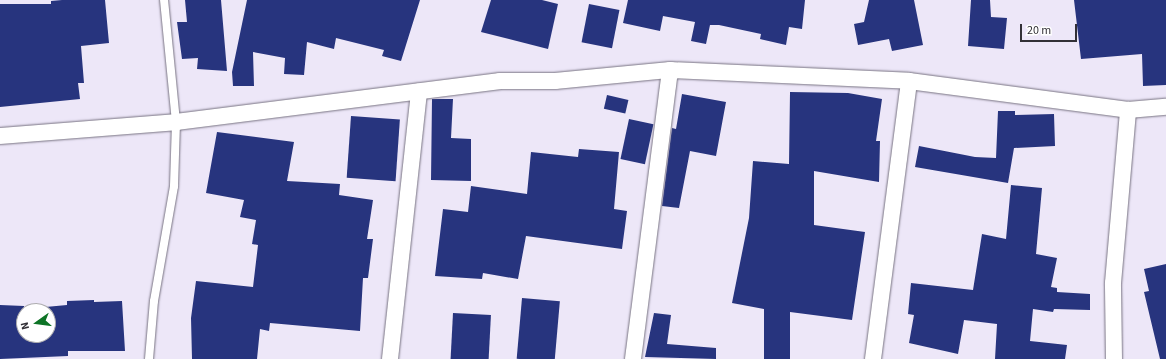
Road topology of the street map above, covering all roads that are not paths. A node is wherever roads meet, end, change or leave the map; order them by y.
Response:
1 (164, 0) edge
2 (670, 70) junction
3 (909, 81) junction
4 (419, 92) junction
5 (1166, 107) edge
6 (1128, 110) junction
7 (176, 122) junction
8 (0, 136) edge
9 (149, 359) edge
10 (390, 359) edge
11 (633, 359) edge
12 (873, 359) edge
13 (1114, 359) edge

1 - 7 lane
2 - 3 street
2 - 4 street
2 - 11 street
3 - 6 street
3 - 12 street
4 - 7 street
4 - 10 street
5 - 6 street
6 - 13 street
7 - 8 street
7 - 9 lane

